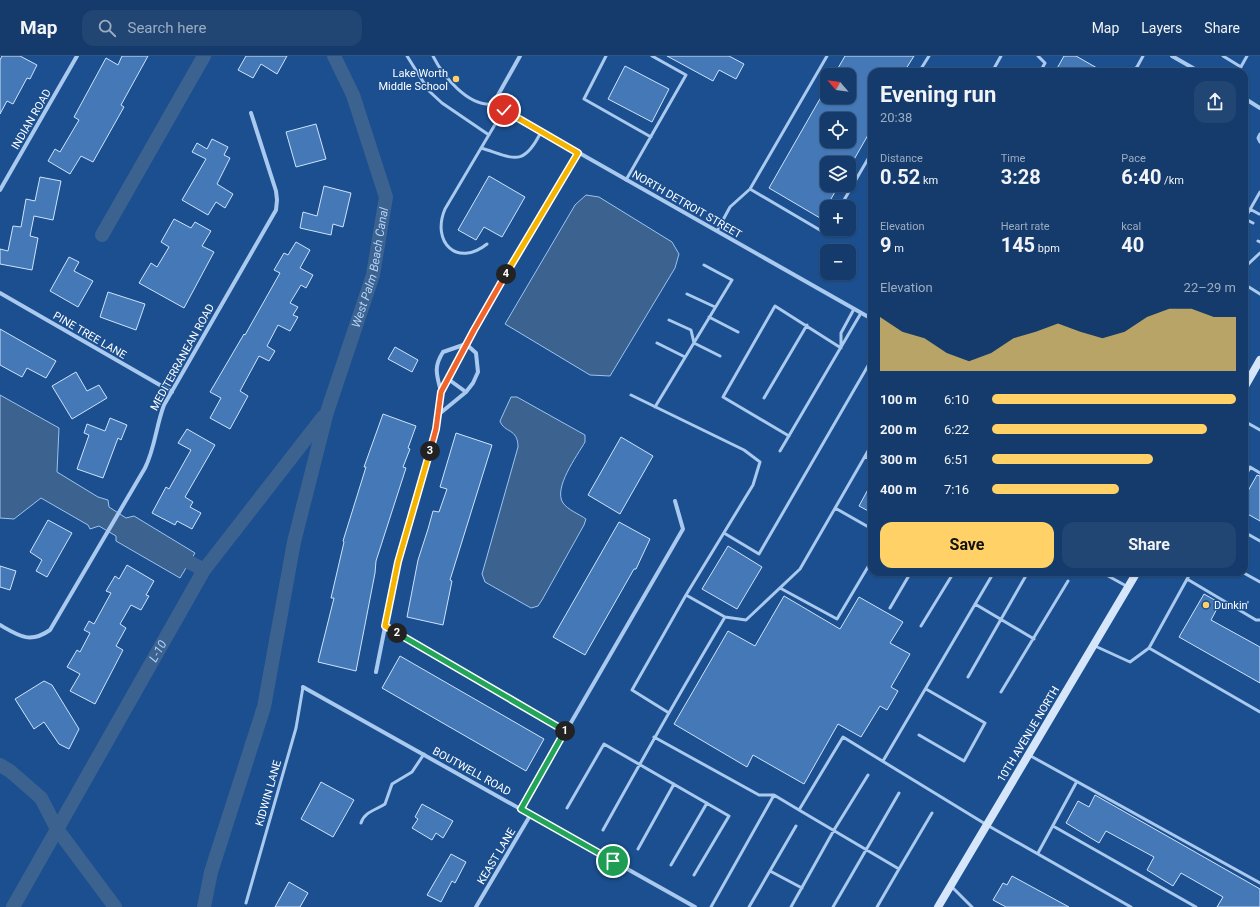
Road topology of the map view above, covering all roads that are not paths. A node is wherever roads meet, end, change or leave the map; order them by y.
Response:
1 (77, 56) edge
2 (407, 56) edge
3 (433, 56) edge
4 (520, 56) edge
5 (606, 56) edge
6 (652, 56) edge
7 (827, 56) edge
8 (929, 56) edge
9 (1001, 56) edge
10 (1038, 56) edge
11 (1143, 56) edge
12 (1172, 56) edge
13 (1222, 56) edge
14 (1247, 56) edge
15 (922, 68) edge
16 (994, 68) edge
17 (1042, 68) edge
18 (1135, 68) edge
19 (1193, 68) edge
20 (1241, 68) joint
21 (1248, 100) edge
22 (493, 104) junction
23 (1260, 108) edge
24 (504, 110) junction
25 (251, 113) dead end
26 (541, 132) junction
27 (1260, 134) edge
28 (489, 135) junction
29 (651, 137) junction
30 (1260, 142) edge
31 (481, 148) junction
32 (578, 153) junction
33 (868, 159) edge
34 (626, 180) junction
35 (750, 189) junction
36 (0, 190) edge
37 (1260, 192) edge
38 (1258, 198) edge
39 (844, 200) edge
40 (1250, 208) junction
41 (1248, 212) edge
42 (1259, 214) dead end
43 (1248, 221) edge
44 (1253, 224) dead end
45 (820, 229) edge
46 (716, 231) junction
47 (487, 244) dead end
48 (1260, 253) edge
49 (1248, 264) edge
50 (704, 265) dead end
51 (1248, 286) edge
52 (0, 293) edge
53 (687, 294) dead end
54 (1260, 294) edge
55 (715, 307) junction
56 (854, 309) junction
57 (861, 313) junction
58 (709, 317) junction
59 (868, 317) edge
60 (670, 320) dead end
61 (807, 325) junction
62 (738, 332) dead end
63 (694, 342) junction
64 (657, 343) dead end
65 (466, 344) junction
66 (841, 348) junction
67 (720, 356) dead end
68 (685, 357) junction
69 (1260, 360) edge
70 (868, 366) edge
71 (448, 378) junction
72 (1248, 381) edge
73 (172, 392) junction
74 (441, 392) junction
75 (466, 392) junction
76 (632, 395) dead end
77 (764, 398) dead end
78 (655, 407) junction
79 (438, 415) junction
80 (1248, 424) edge
81 (1260, 430) edge
82 (789, 436) junction
83 (780, 451) dead end
84 (868, 451) edge
85 (865, 456) junction
86 (868, 458) edge
87 (1248, 471) edge
88 (1260, 473) edge
89 (675, 501) dead end
90 (835, 508) junction
91 (868, 527) edge
92 (724, 533) junction
93 (1248, 534) edge
94 (1260, 541) edge
95 (868, 567) edge
96 (1248, 575) edge
97 (910, 576) edge
98 (952, 576) edge
99 (992, 576) edge
100 (1026, 576) edge
101 (1108, 576) edge
102 (1135, 576) edge
103 (1189, 576) edge
104 (1187, 579) junction
105 (1068, 581) dead end
106 (1260, 582) edge
107 (1128, 587) junction
108 (780, 588) junction
109 (686, 595) junction
110 (975, 604) junction
111 (890, 608) dead end
112 (724, 617) junction
113 (1001, 620) junction
114 (1260, 620) edge
115 (0, 626) edge
116 (385, 626) junction
117 (921, 626) dead end
118 (1034, 639) junction
119 (1094, 645) junction
120 (1149, 648) junction
121 (376, 672) dead end
122 (968, 677) dead end
123 (303, 687) joint
124 (926, 689) junction
125 (1001, 692) dead end
126 (1260, 712) edge
127 (669, 713) junction
128 (565, 730) junction
129 (919, 735) dead end
130 (654, 737) junction
131 (424, 754) junction
132 (1028, 755) junction
133 (883, 761) junction
134 (639, 765) junction
135 (868, 775) dead end
136 (1076, 783) junction
137 (674, 784) junction
138 (899, 793) dead end
139 (774, 795) junction
140 (707, 804) junction
141 (567, 808) dead end
142 (521, 809) junction
143 (799, 810) junction
144 (932, 813) dead end
145 (531, 814) junction
146 (361, 823) dead end
147 (987, 825) junction
148 (796, 826) dead end
149 (1053, 826) junction
150 (603, 830) dead end
151 (834, 830) junction
152 (866, 848) junction
153 (638, 849) dead end
154 (1038, 853) junction
155 (671, 865) dead end
156 (899, 869) junction
157 (770, 871) junction
158 (694, 876) dead end
159 (1260, 883) edge
160 (951, 886) junction
161 (802, 888) junction
162 (246, 904) dead end
163 (476, 907) edge
164 (695, 907) edge
165 (711, 907) edge
166 (749, 907) edge
167 (791, 907) edge
168 (833, 907) edge
169 (877, 907) edge
170 (938, 907) edge
171 (972, 907) edge
172 (1132, 907) edge
173 (1196, 907) edge

1 - 36 street, INDIAN ROAD
2 - 28 lane
3 - 22 lane
4 - 22 street
5 - 29 lane
6 - 29 lane
7 - 35 lane
8 - 15 lane
9 - 16 lane
10 - 17 lane
11 - 18 lane
12 - 19 street
13 - 20 lane
14 - 20 lane
21 - 23 street
22 - 24 street, NORTH DETROIT STREET
24 - 26 street, NORTH DETROIT STREET
24 - 28 lane
25 - 73 street, MEDITERRANEAN ROAD
26 - 31 lane
26 - 32 street, NORTH DETROIT STREET
27 - 30 lane
28 - 31 lane
29 - 34 lane
31 - 47 lane
32 - 34 street, NORTH DETROIT STREET
32 - 65 street
33 - 39 lane
34 - 46 street, NORTH DETROIT STREET
35 - 45 lane
35 - 46 lane
37 - 38 lane
38 - 40 lane
40 - 41 lane
40 - 42 lane
43 - 44 lane
46 - 56 street, NORTH DETROIT STREET
48 - 49 lane
50 - 55 lane
51 - 54 lane
52 - 73 street, PINE TREE LANE
53 - 55 lane
55 - 58 lane
56 - 57 street, NORTH DETROIT STREET
56 - 66 lane
57 - 59 street, NORTH DETROIT STREET
57 - 66 lane
58 - 62 lane
58 - 63 lane
60 - 63 lane
61 - 66 lane
61 - 77 lane
61 - 82 lane
63 - 67 lane
63 - 68 lane
64 - 68 lane
65 - 71 street
65 - 74 street
65 - 75 street
66 - 82 lane
68 - 78 lane
69 - 72 street
70 - 92 lane
71 - 74 street
71 - 75 street
73 - 115 street, MEDITERRANEAN ROAD
74 - 79 street
75 - 79 street
76 - 78 lane
78 - 92 lane
79 - 116 street
80 - 81 lane
82 - 83 lane
84 - 85 lane
85 - 86 lane
85 - 90 lane
87 - 88 lane
89 - 128 street
90 - 91 lane
90 - 108 lane
92 - 109 lane
93 - 94 lane
95 - 108 lane
96 - 106 lane
97 - 111 lane
98 - 117 lane
99 - 110 lane
100 - 113 lane
101 - 107 lane
102 - 107 street, 10TH AVENUE NORTH
103 - 104 lane
104 - 114 lane
104 - 120 lane
105 - 118 lane
107 - 119 street, 10TH AVENUE NORTH
108 - 112 lane
109 - 112 lane
109 - 127 lane
110 - 113 lane
110 - 124 lane
112 - 127 lane
113 - 118 lane
113 - 122 lane
116 - 121 street
116 - 128 street
118 - 125 lane
119 - 120 lane
119 - 132 street, 10TH AVENUE NORTH
120 - 126 lane
123 - 131 street, BOUTWELL ROAD
123 - 162 lane, KIDWIN LANE
124 - 129 lane
124 - 133 lane
127 - 130 lane
128 - 142 street
130 - 134 lane
130 - 139 lane
131 - 142 street, BOUTWELL ROAD
131 - 146 lane
132 - 136 lane
132 - 147 street, 10TH AVENUE NORTH
133 - 143 lane
133 - 147 lane
134 - 137 lane
134 - 141 lane
134 - 150 lane
135 - 151 lane
136 - 149 lane
136 - 159 lane
137 - 140 lane
137 - 153 lane
138 - 152 lane
139 - 143 lane
139 - 165 lane
140 - 155 lane
140 - 158 lane
142 - 145 street, BOUTWELL ROAD
143 - 151 lane
144 - 156 lane
145 - 163 street, KEAST LANE
145 - 164 street, BOUTWELL ROAD
147 - 154 lane
147 - 160 street, 10TH AVENUE NORTH
148 - 157 lane
149 - 154 lane
149 - 173 lane
151 - 152 lane
151 - 161 lane
152 - 156 lane
152 - 168 lane
154 - 172 lane
156 - 169 lane
157 - 161 lane
157 - 166 lane
160 - 170 street, 10TH AVENUE NORTH
160 - 171 lane
161 - 167 lane

